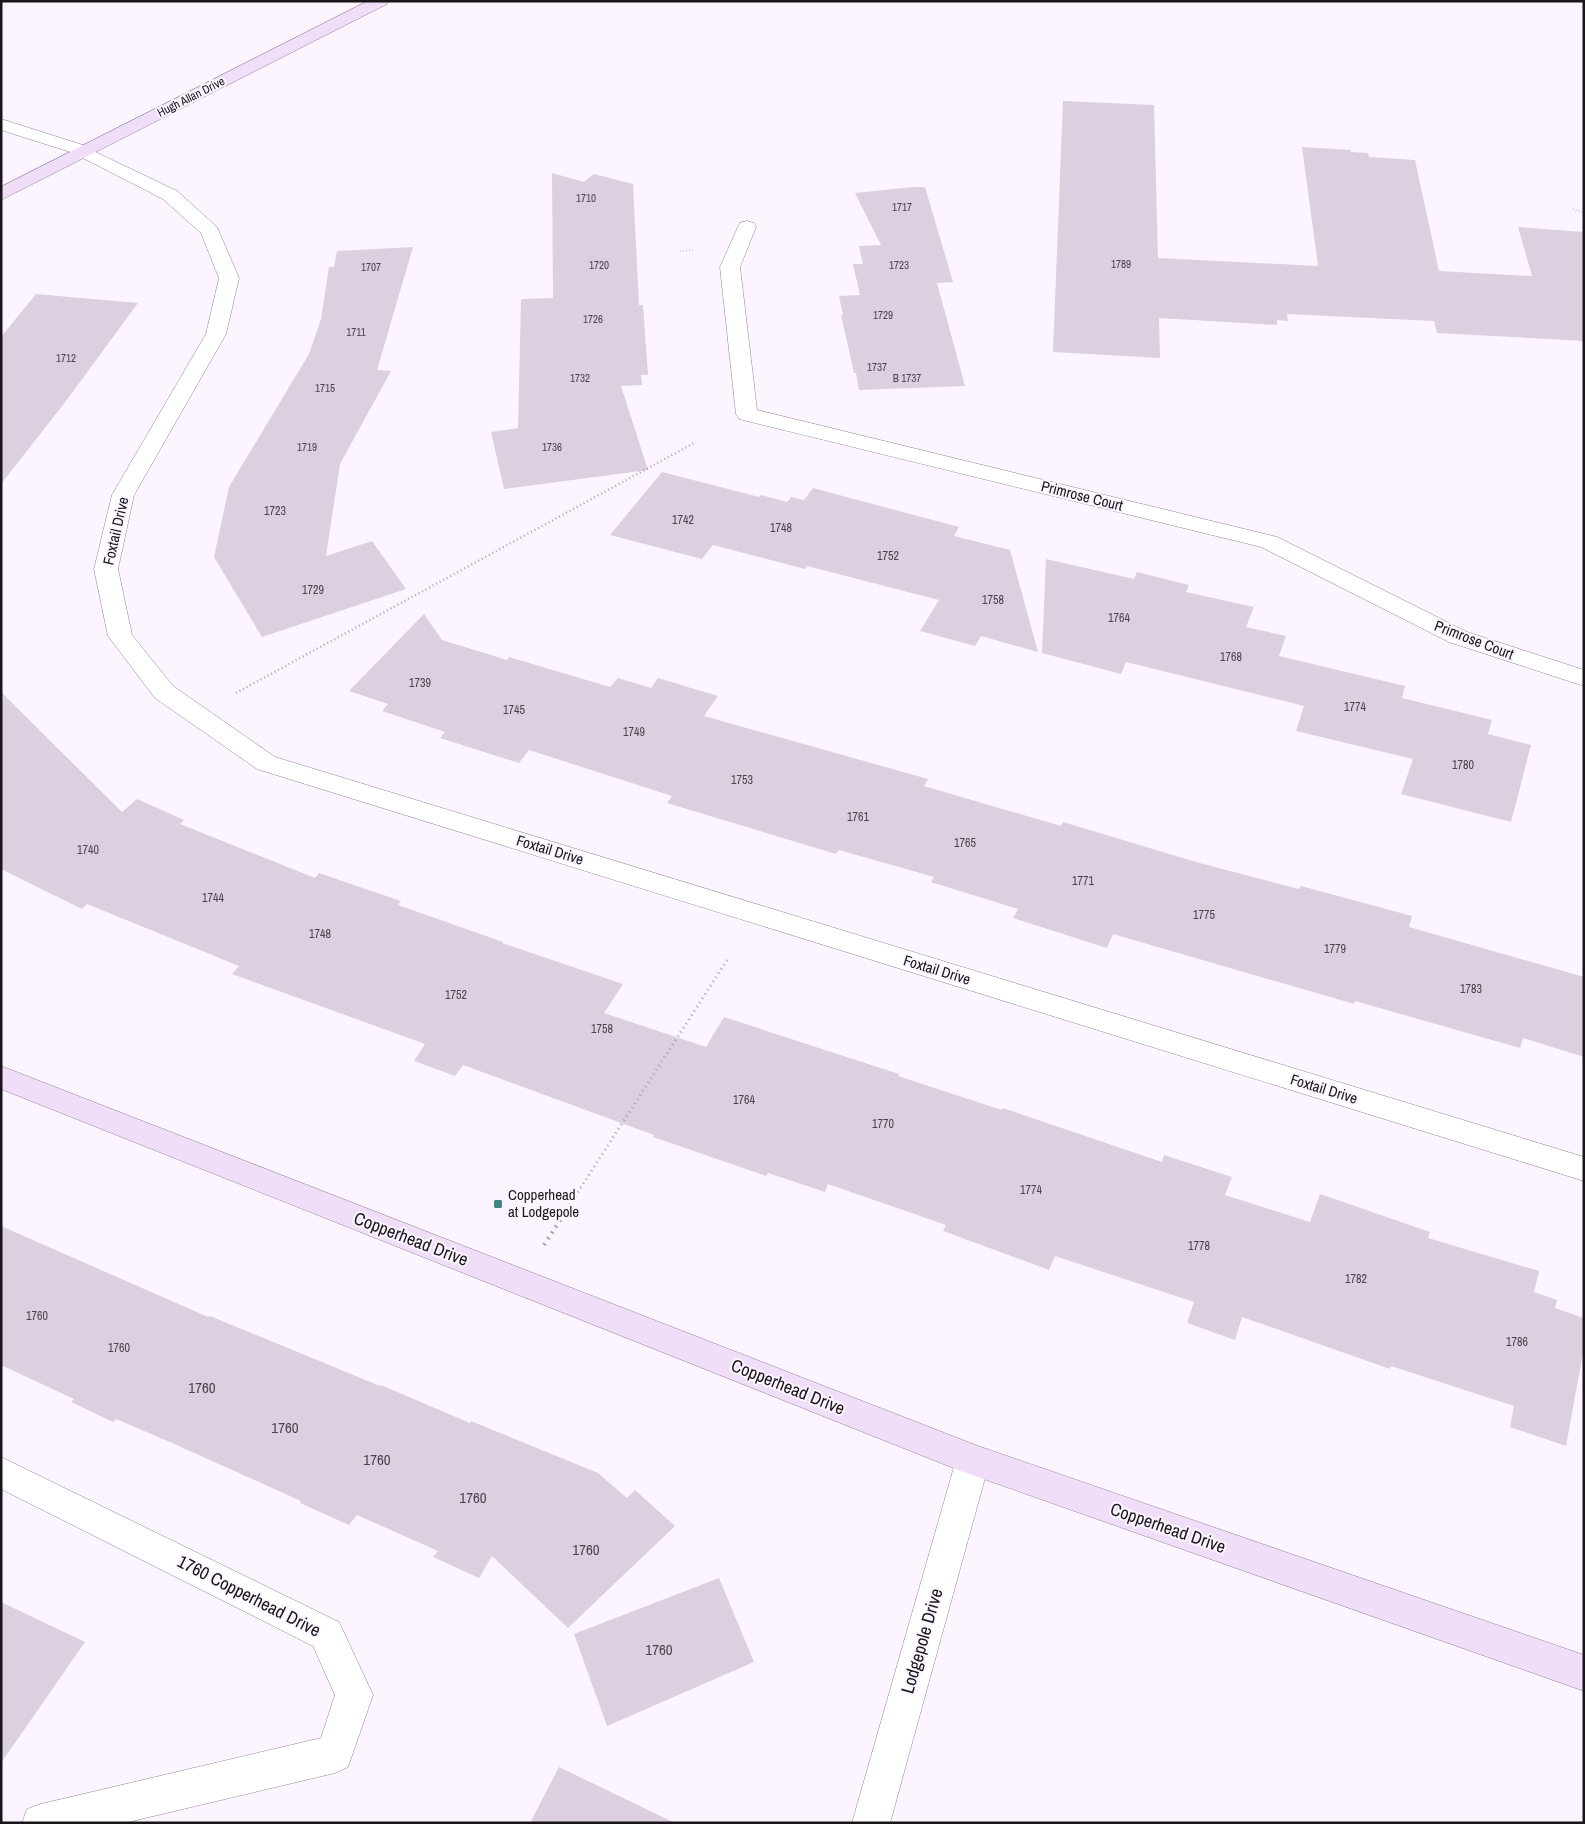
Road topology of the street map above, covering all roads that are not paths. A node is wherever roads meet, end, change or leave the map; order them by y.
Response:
1 (381, 1) edge
2 (1, 124) edge
3 (83, 151) junction
4 (1, 194) edge
5 (747, 227) dead end
6 (1584, 678) edge
7 (1, 1077) edge
8 (1584, 1169) edge
9 (972, 1460) junction
10 (1, 1472) edge
11 (1584, 1673) edge
12 (41, 1823) edge
13 (871, 1823) edge

1 - 3 street, Hugh Allan Drive
2 - 3 street, Foxtail Drive
3 - 4 street, Hugh Allan Drive
3 - 8 street, Foxtail Drive
5 - 6 street, Primrose Court
7 - 9 street, Copperhead Drive
9 - 11 street, Copperhead Drive
9 - 13 street, Lodgepole Drive
10 - 12 street, 1760 Copperhead Drive

